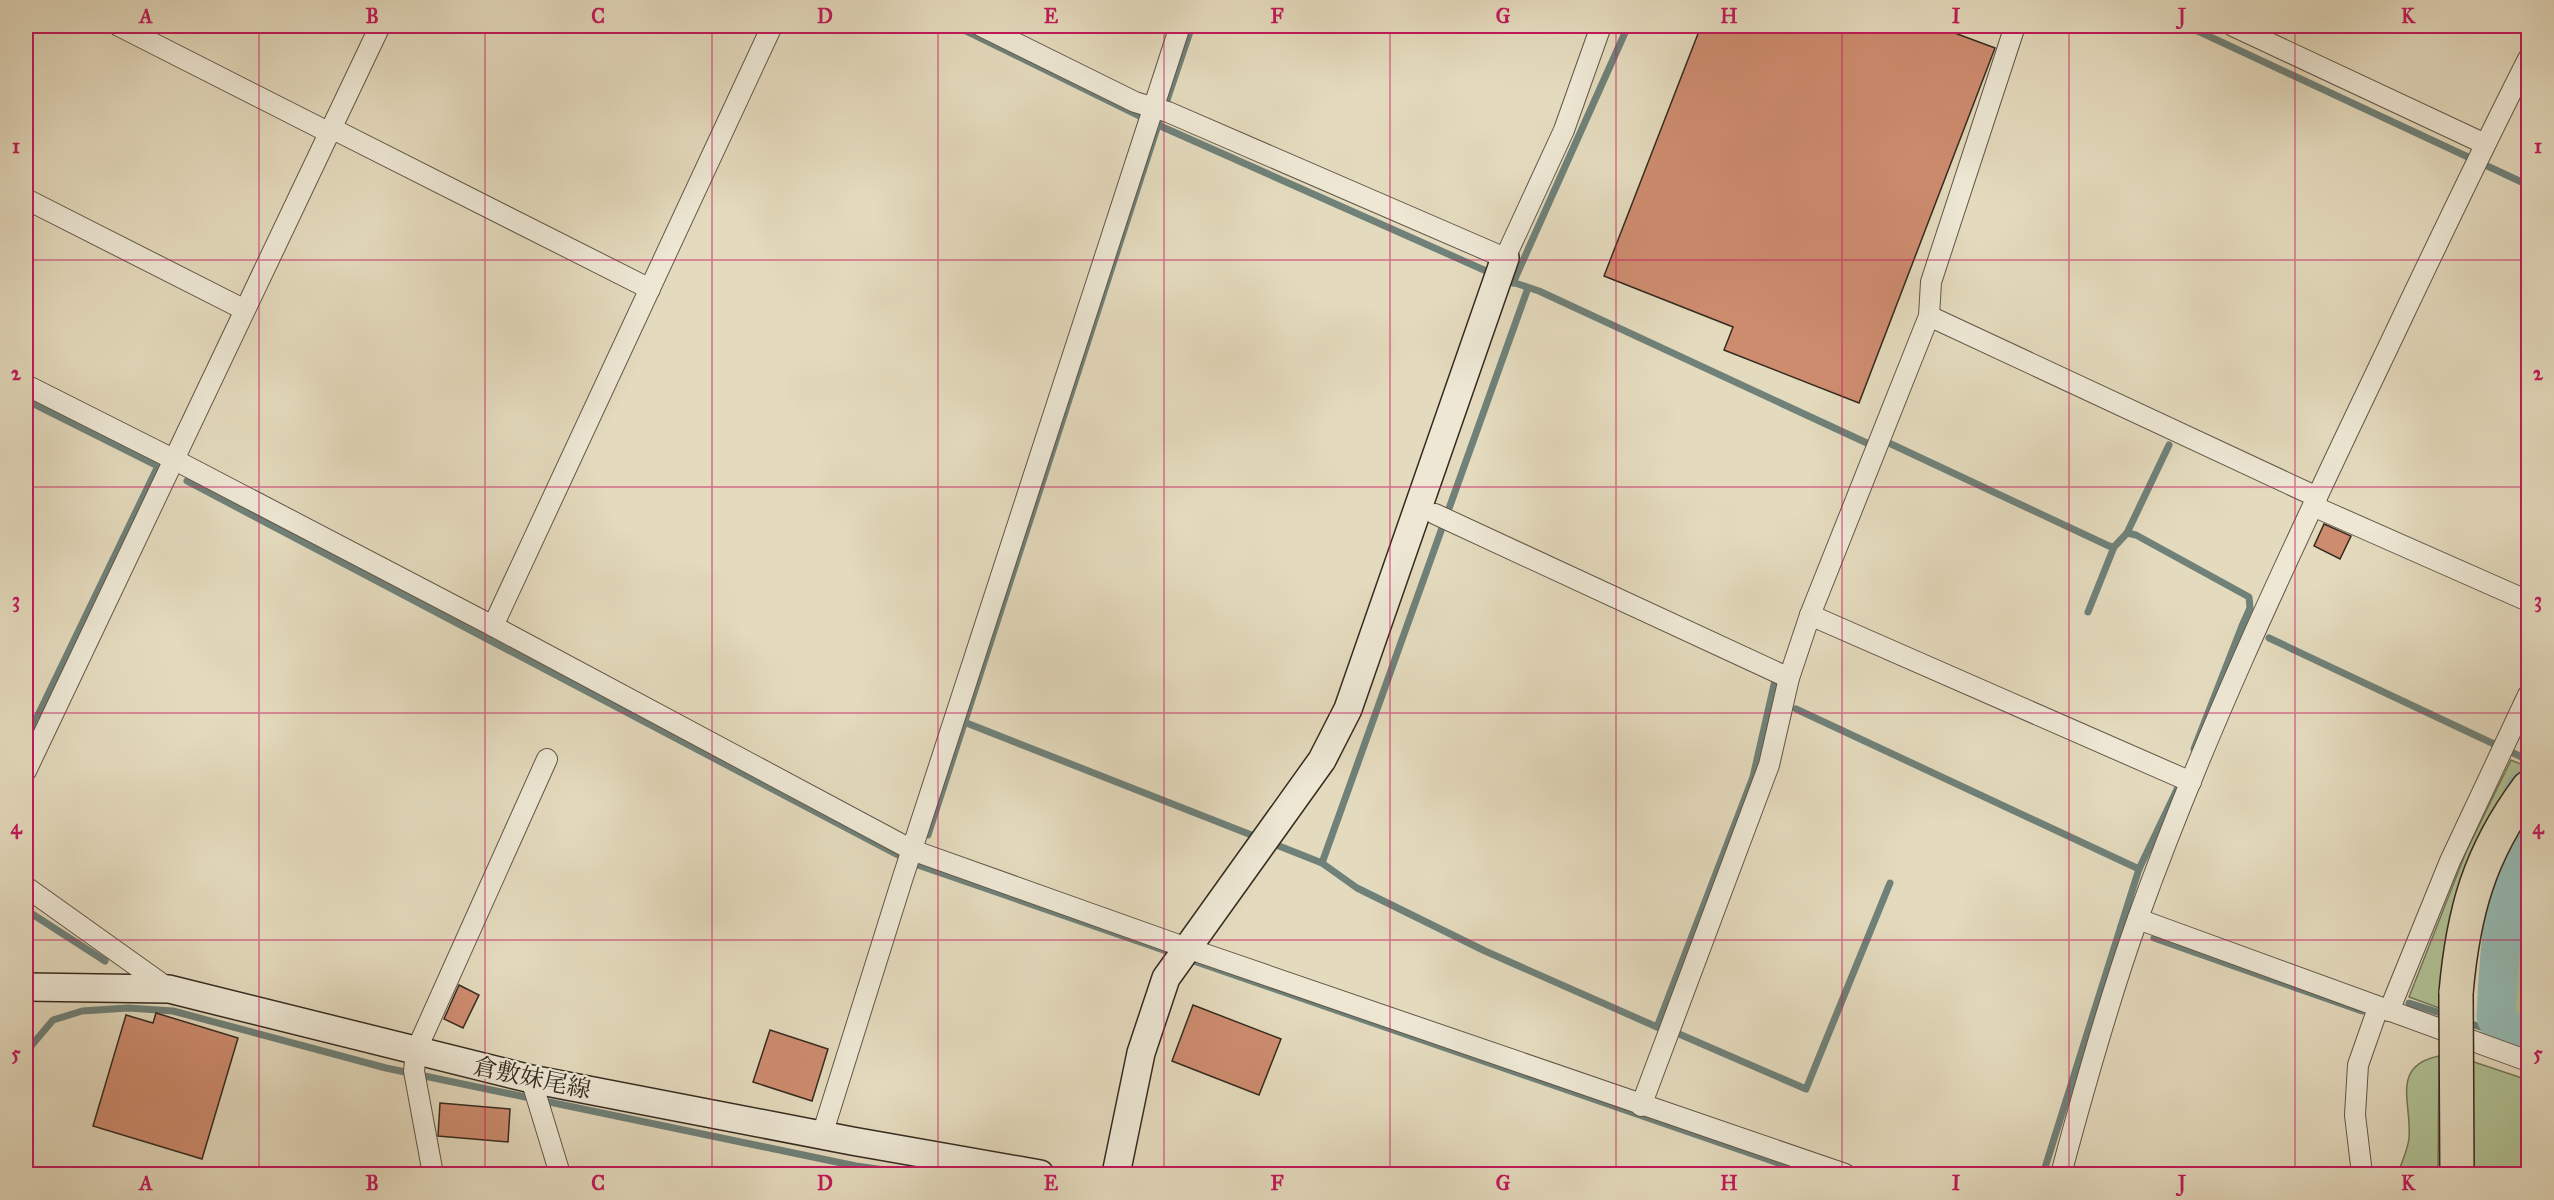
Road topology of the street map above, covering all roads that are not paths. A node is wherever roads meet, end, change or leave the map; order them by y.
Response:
1 (119, 26) edge
2 (380, 26) edge
3 (772, 26) edge
4 (981, 26) edge
5 (1180, 26) edge
6 (1601, 26) edge
7 (2015, 26) edge
8 (2233, 26) edge
9 (2529, 59) edge
10 (1156, 114) junction
11 (330, 130) junction
12 (2480, 155) junction
13 (26, 200) edge
14 (1505, 258) junction
15 (650, 289) junction
16 (243, 309) junction
17 (1929, 316) junction
18 (26, 385) edge
19 (173, 459) junction
20 (2315, 501) junction
21 (1441, 516) dead end
22 (2529, 601) edge
23 (1810, 615) junction
24 (493, 626) junction
25 (1780, 675) junction
26 (2529, 695) edge
27 (547, 759) dead end
28 (26, 771) edge
29 (2185, 780) junction
30 (2529, 788) edge
31 (910, 857) junction
32 (26, 887) edge
33 (2138, 919) junction
34 (1187, 948) junction
35 (26, 987) edge
36 (169, 989) junction
37 (2383, 1010) junction
38 (2529, 1061) edge
39 (415, 1069) junction
40 (532, 1084) junction
41 (1641, 1106) junction
42 (822, 1136) junction
43 (433, 1174) edge
44 (560, 1174) edge
45 (1040, 1174) edge
46 (1116, 1174) edge
47 (1845, 1174) edge
48 (2061, 1174) edge
49 (2362, 1174) edge
50 (2457, 1174) edge

1 - 11 street
2 - 11 street
3 - 15 street
4 - 10 street
5 - 10 street
6 - 14 street
7 - 17 street
8 - 12 street
9 - 12 street
10 - 14 street
10 - 31 street
11 - 15 street
11 - 16 street
12 - 20 street
13 - 16 street
14 - 34 main road
15 - 24 street
16 - 19 street
17 - 20 street
17 - 23 street
18 - 19 street
19 - 24 street
19 - 28 street
20 - 22 street
20 - 29 street
21 - 25 street
23 - 25 street
23 - 29 street
24 - 31 street
25 - 41 street
26 - 37 street
27 - 39 street
29 - 33 street
30 - 50 highway, bridge
31 - 34 street
31 - 42 street
32 - 36 street
33 - 37 street
33 - 48 street
34 - 41 street
34 - 46 main road
35 - 36 main road, 倉敷妹尾線
36 - 39 main road, 倉敷妹尾線
37 - 38 street
37 - 49 street
39 - 40 main road, 倉敷妹尾線
39 - 43 street
40 - 42 main road, 倉敷妹尾線
40 - 44 street
41 - 47 street
42 - 45 main road, 倉敷妹尾線

